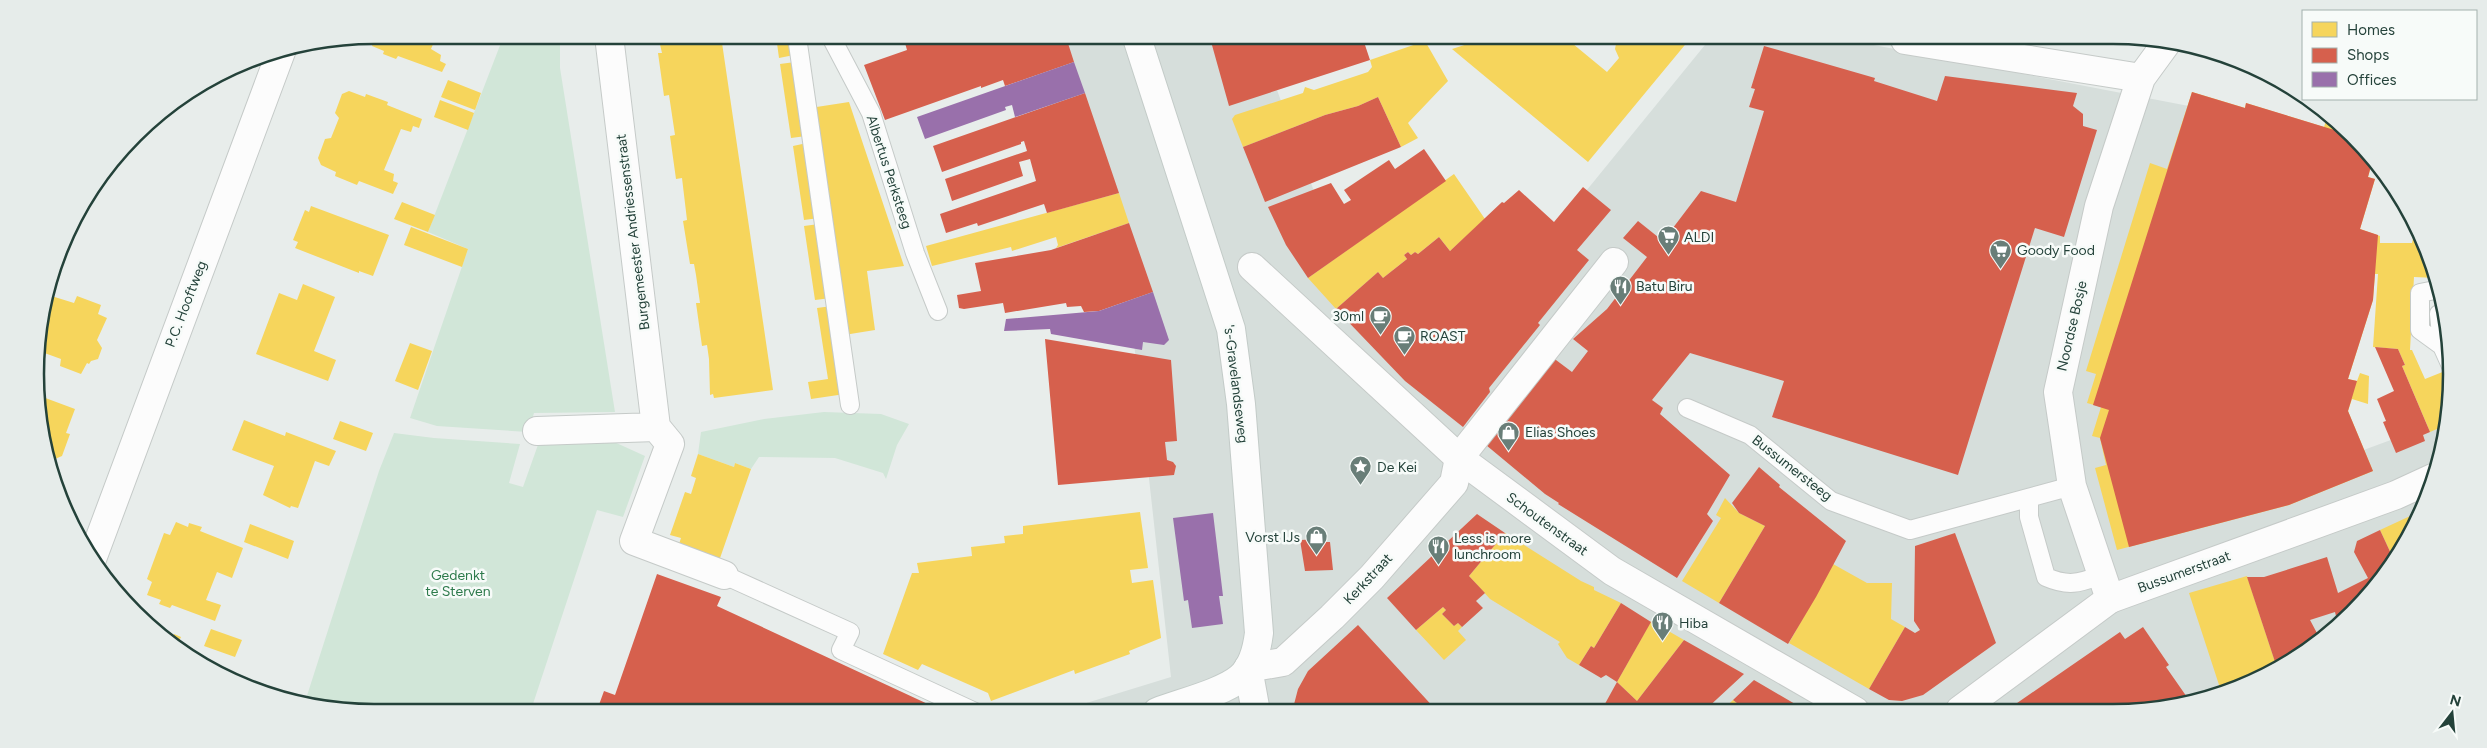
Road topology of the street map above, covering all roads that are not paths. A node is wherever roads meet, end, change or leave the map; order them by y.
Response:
1 (610, 44) edge
2 (798, 44) edge
3 (836, 44) edge
4 (1138, 44) edge
5 (1930, 44) edge
6 (2163, 48) edge
7 (279, 58) edge
8 (2141, 78) junction
9 (1614, 262) dead end
10 (1252, 267) dead end
11 (2432, 291) edge
12 (938, 312) dead end
13 (2442, 346) edge
14 (850, 405) dead end
15 (1687, 408) dead end
16 (656, 427) junction
17 (538, 431) dead end
18 (1459, 458) junction
19 (2425, 481) edge
20 (2072, 486) junction
21 (2029, 498) junction
22 (95, 551) edge
23 (724, 575) joint
24 (2106, 587) junction
25 (1248, 668) junction
26 (958, 704) edge
27 (1178, 704) edge
28 (1255, 704) edge
29 (1843, 704) edge
30 (1967, 704) edge

1 - 16 street, Burgemeester Andriessenstraat
2 - 14 lane
3 - 12 lane, Albertus Perksteeg
4 - 25 street, 's-Gravelandseweg
5 - 8 street
6 - 8 street, Noordse Bosje
7 - 22 street, P.C. Hooftweg
8 - 20 street, Noordse Bosje
9 - 18 street
10 - 18 street
11 - 13 lane
15 - 21 lane, Bussumersteeg
16 - 17 street
16 - 23 street, Burgemeester Andriessenstraat
18 - 25 street, Kerkstraat
18 - 29 street, Schoutenstraat
19 - 24 street, Bussumerstraat
20 - 21 lane, Bussumersteeg
20 - 24 street, Noordse Bosje
21 - 24 lane
23 - 26 lane
24 - 30 street, Bussumerstraat
25 - 27 street
25 - 28 street

